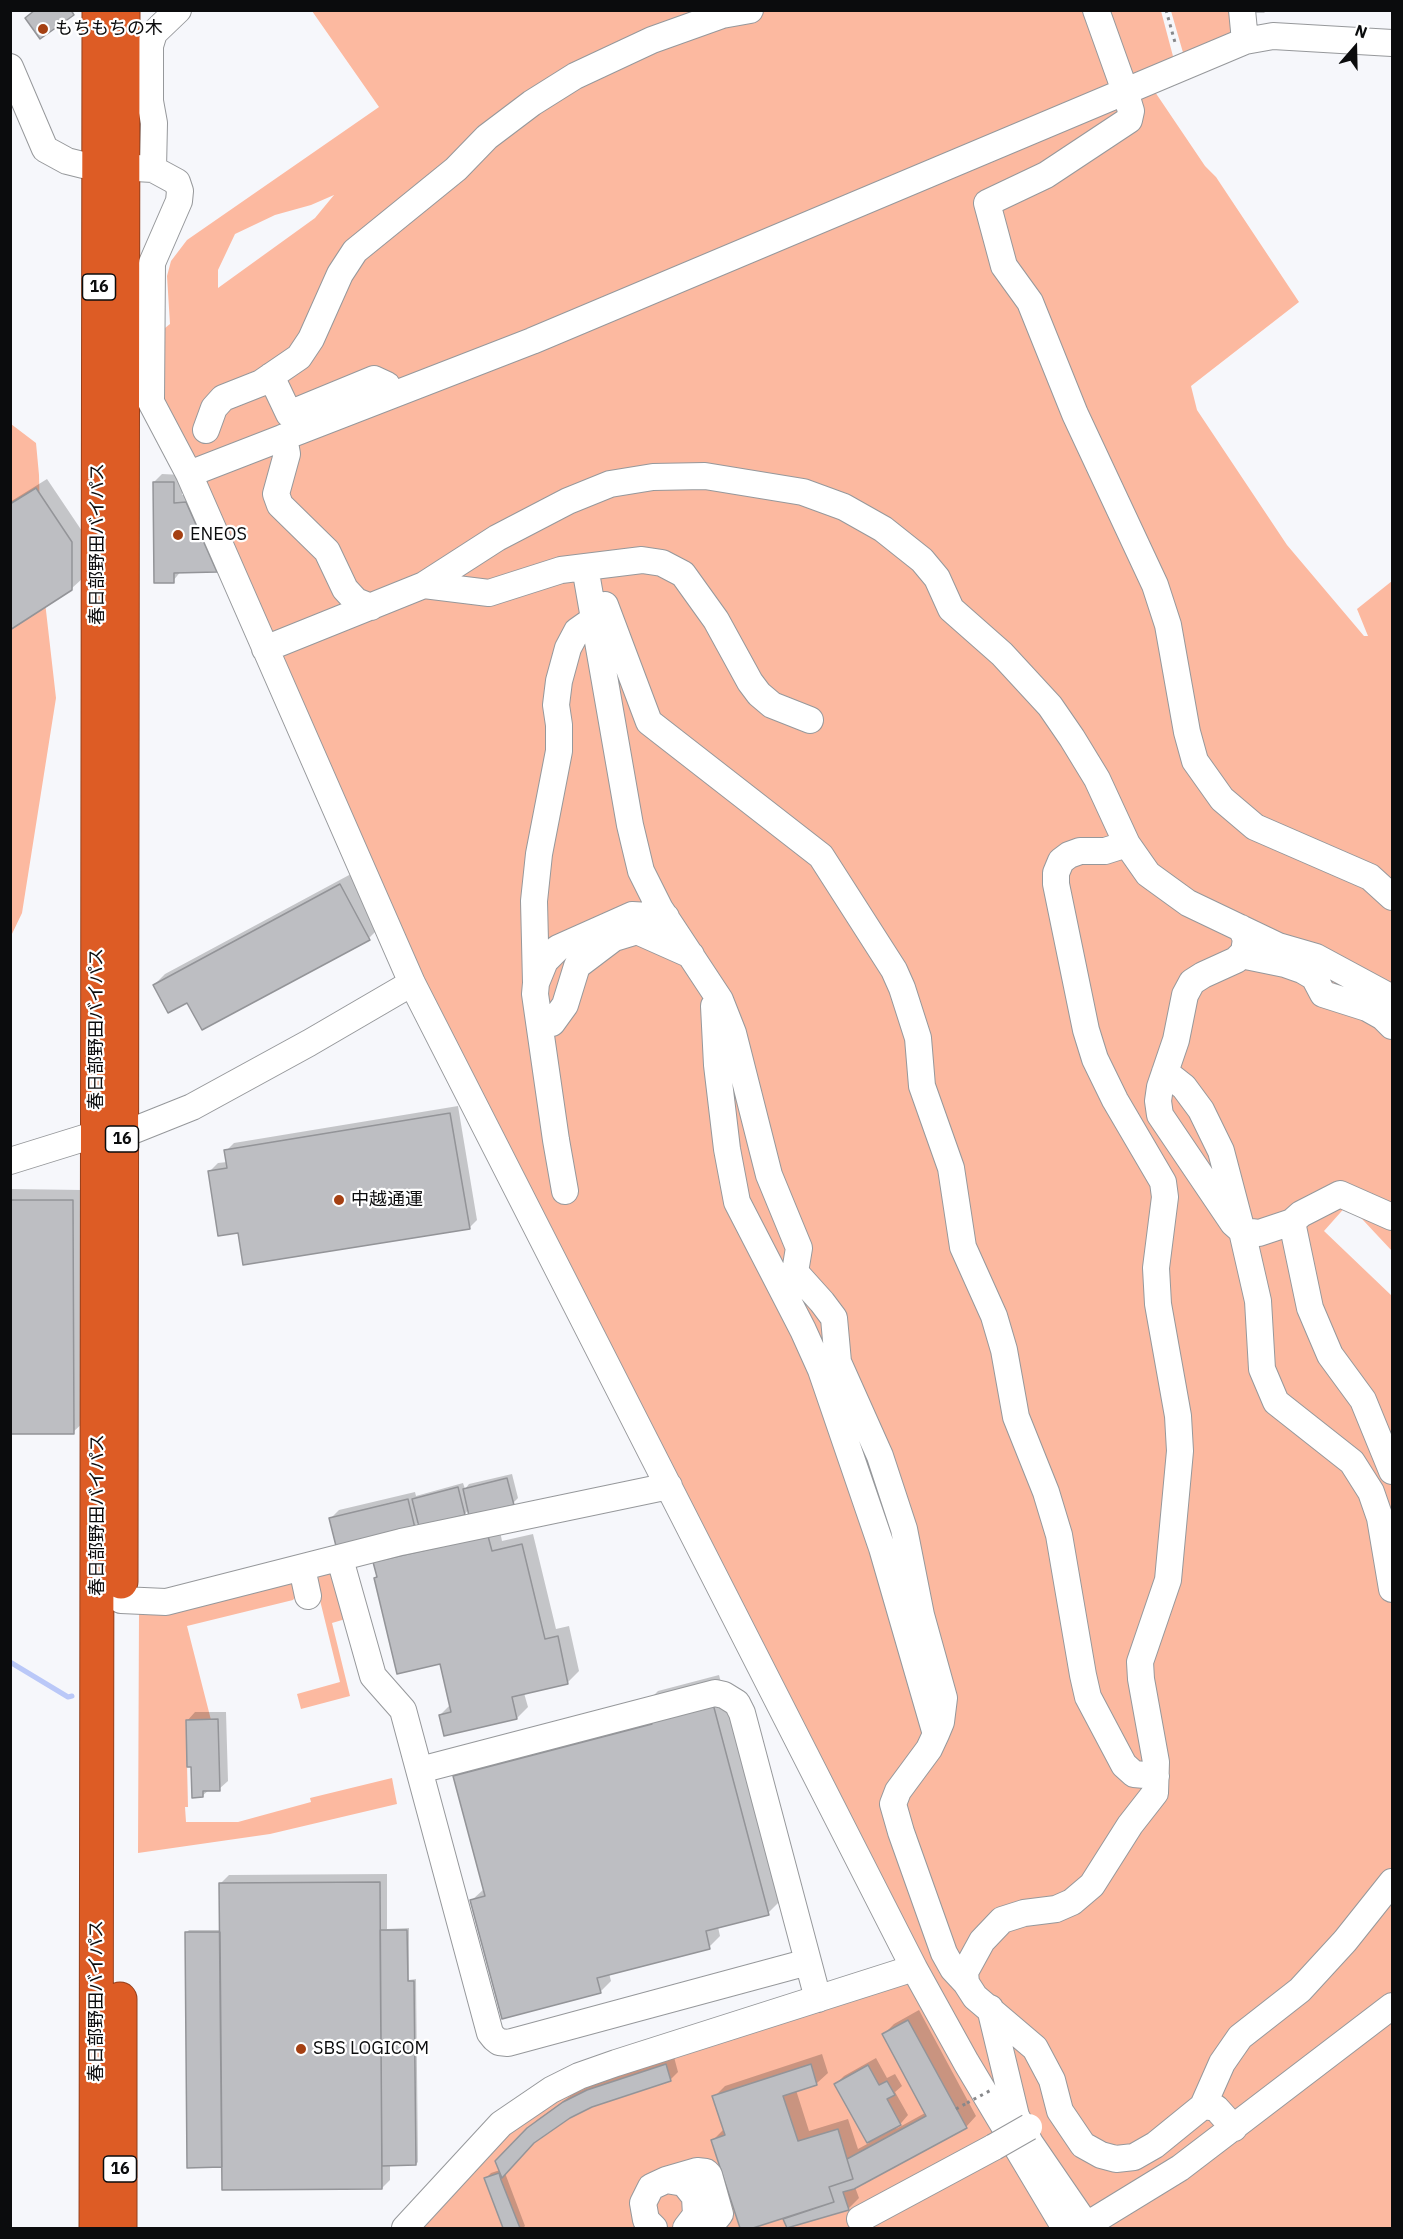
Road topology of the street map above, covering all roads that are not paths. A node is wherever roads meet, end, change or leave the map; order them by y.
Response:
1 (99, 10) edge
2 (123, 10) edge
3 (178, 10) edge
4 (750, 10) edge
5 (1096, 10) edge
6 (1242, 10) edge
7 (1245, 41) junction
8 (1392, 44) edge
9 (10, 67) edge
10 (1125, 91) junction
11 (125, 167) junction
12 (271, 376) junction
13 (392, 395) junction
14 (206, 430) dead end
15 (284, 437) junction
16 (189, 474) junction
17 (585, 567) junction
18 (424, 585) junction
19 (371, 607) junction
20 (600, 612) junction
21 (610, 649) junction
22 (265, 650) junction
23 (810, 720) dead end
24 (1127, 844) junction
25 (1392, 897) edge
26 (666, 917) junction
27 (1242, 945) junction
28 (691, 955) junction
29 (536, 982) junction
30 (412, 983) junction
31 (713, 988) junction
32 (1392, 998) edge
33 (539, 1018) junction
34 (1392, 1026) edge
35 (1165, 1072) junction
36 (109, 1135) junction
37 (10, 1161) edge
38 (565, 1191) dead end
39 (1392, 1217) edge
40 (1292, 1222) junction
41 (1242, 1231) junction
42 (1392, 1471) edge
43 (669, 1486) junction
44 (340, 1559) junction
45 (302, 1568) junction
46 (1392, 1589) edge
47 (308, 1596) dead end
48 (121, 1600) junction
49 (936, 1734) junction
50 (420, 1770) junction
51 (1156, 1776) junction
52 (1392, 1881) edge
53 (808, 1962) junction
54 (914, 1968) junction
55 (966, 1983) junction
56 (818, 1999) junction
57 (1392, 2006) edge
58 (990, 2008) junction
59 (1203, 2106) junction
60 (1060, 2111) junction
61 (1234, 2128) junction
62 (643, 2203) junction
63 (859, 2216) edge
64 (1082, 2228) edge
65 (96, 2229) edge
66 (120, 2229) edge
67 (405, 2229) edge
68 (638, 2229) edge
69 (654, 2229) edge
70 (688, 2229) edge

1 - 11 highway, 春日部野田バイパス / 16
2 - 11 highway, 春日部野田バイパス / 16
3 - 11 street
4 - 12 street
5 - 10 street
6 - 7 street
7 - 8 street
7 - 10 street
9 - 11 street
10 - 13 street
10 - 25 street
11 - 16 street
11 - 36 highway, 春日部野田バイパス / 16
12 - 13 street
12 - 14 street
13 - 15 street
15 - 16 street
15 - 19 street
16 - 22 street
17 - 18 street
17 - 20 street
17 - 23 street
18 - 19 street
18 - 24 street
19 - 22 street
20 - 21 street
20 - 29 street
21 - 26 street
21 - 51 street
22 - 30 street
24 - 27 street
24 - 51 street
26 - 28 street
26 - 29 street
27 - 32 street
27 - 34 street
27 - 35 street
28 - 31 street
28 - 33 street
29 - 33 street
30 - 36 street
30 - 43 street
31 - 49 street
31 - 49 street
33 - 38 street
35 - 41 street
35 - 41 street
36 - 37 street
36 - 48 highway, 春日部野田バイパス / 16
36 - 65 highway, 春日部野田バイパス / 16
39 - 40 street
40 - 41 street
40 - 42 street
41 - 46 street
43 - 44 street
43 - 54 street
44 - 45 street
44 - 50 street
45 - 47 street
45 - 48 street
48 - 66 highway, 春日部野田バイパス / 16
49 - 55 street
50 - 53 street
50 - 53 street
51 - 55 street
52 - 59 street
53 - 56 street
54 - 56 street
54 - 64 street
55 - 58 street
56 - 67 street
57 - 61 street
58 - 60 street
58 - 64 street
59 - 60 street
59 - 61 street
60 - 63 street, bridge
61 - 64 street
62 - 68 street
62 - 69 street
62 - 70 street

